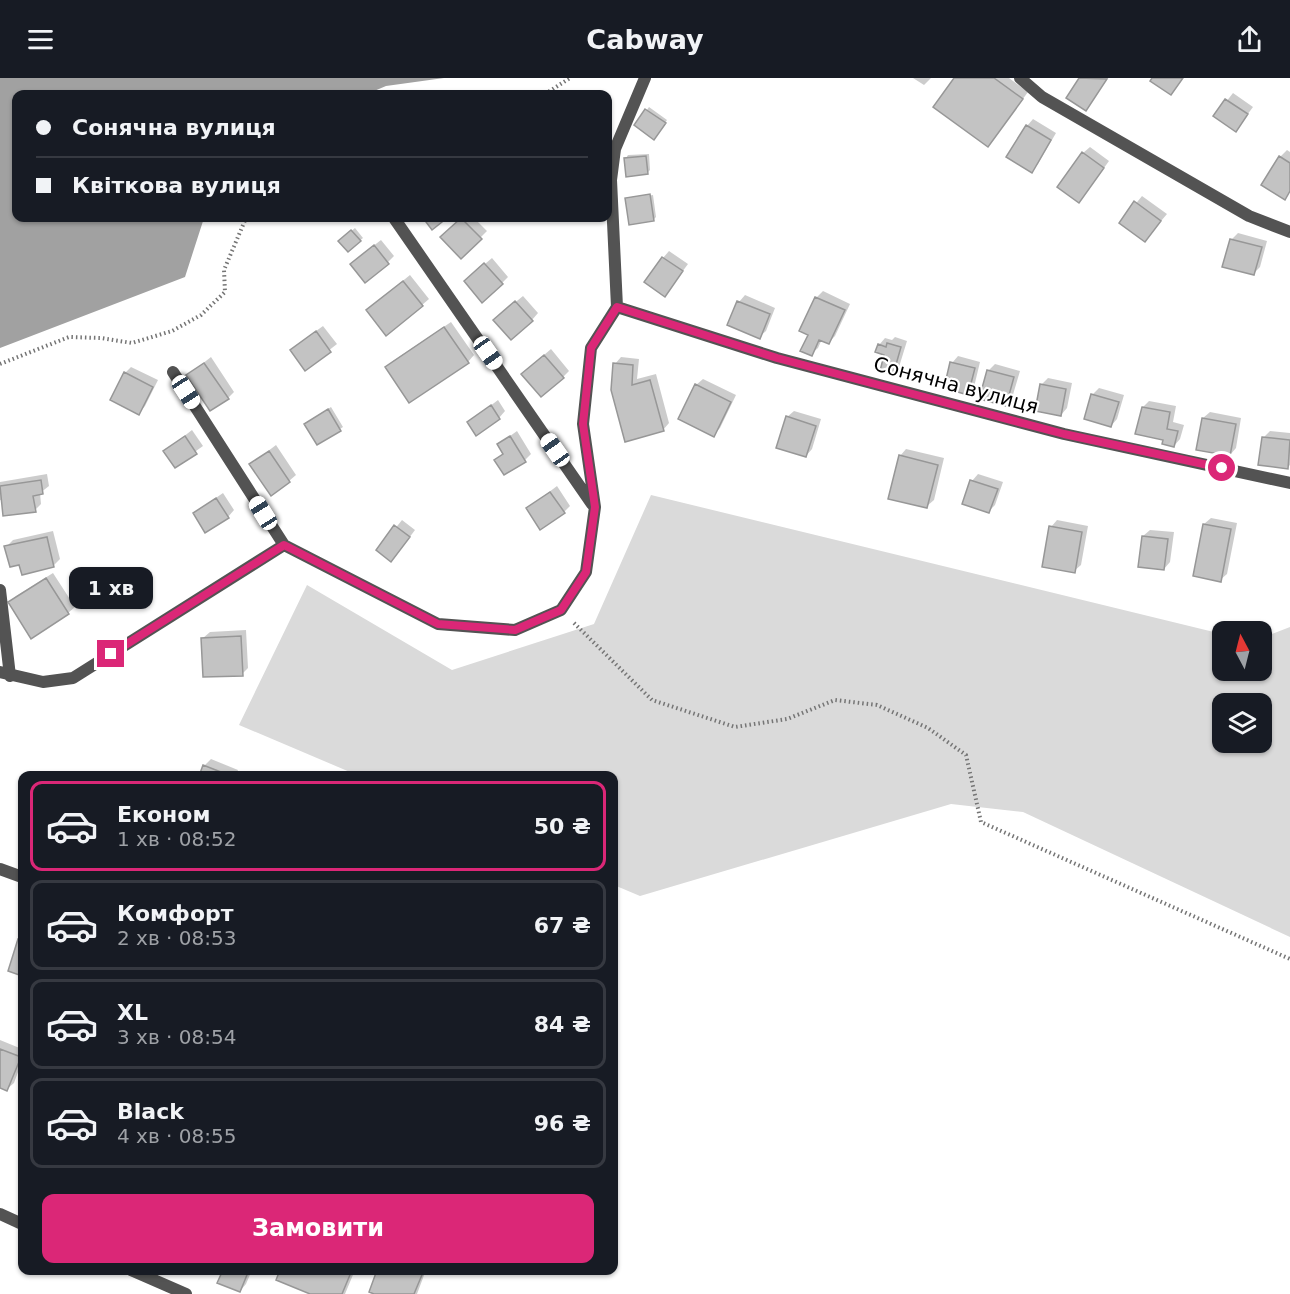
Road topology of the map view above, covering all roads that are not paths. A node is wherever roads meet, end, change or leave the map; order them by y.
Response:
1 (645, 78) edge
2 (1020, 78) edge
3 (612, 172) edge
4 (612, 201) edge
5 (397, 222) edge
6 (1290, 232) edge
7 (617, 307) junction
8 (173, 372) dead end
9 (1290, 483) edge
10 (595, 507) junction
11 (284, 545) junction
12 (0, 590) edge
13 (5, 674) edge
14 (0, 868) edge
15 (18, 875) edge
16 (0, 1214) edge
17 (18, 1222) edge
18 (142, 1275) edge
19 (186, 1294) edge

1 - 3 street
2 - 6 street
4 - 7 street
5 - 10 street
7 - 9 street, Сонячна вулиця
7 - 10 street
8 - 11 street
10 - 11 street
11 - 13 street
12 - 13 street
14 - 15 street
16 - 17 street
18 - 19 street

